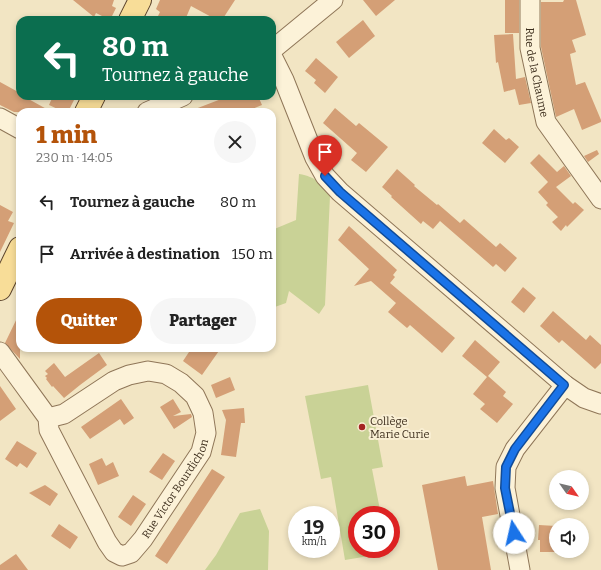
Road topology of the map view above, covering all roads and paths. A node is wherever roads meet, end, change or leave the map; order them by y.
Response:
1 (140, 0) edge
2 (333, 0) edge
3 (530, 0) edge
4 (132, 16) edge
5 (276, 47) edge
6 (276, 64) edge
7 (174, 100) edge
8 (156, 108) edge
9 (0, 118) edge
10 (16, 127) edge
11 (601, 199) edge
12 (16, 256) edge
13 (0, 289) edge
14 (0, 352) edge
15 (564, 385) junction
16 (601, 404) edge
17 (48, 418) junction
18 (125, 563) edge
19 (520, 570) edge

1 - 4 main road
2 - 5 street
3 - 11 street, Rue de la Chaume
6 - 15 street
7 - 8 street
9 - 10 street
12 - 13 main road
14 - 17 street, Rue Victor Bourdichon
15 - 16 street
15 - 19 street
17 - 18 street, Rue Victor Bourdichon
17 - 18 street, Rue Victor Bourdichon

